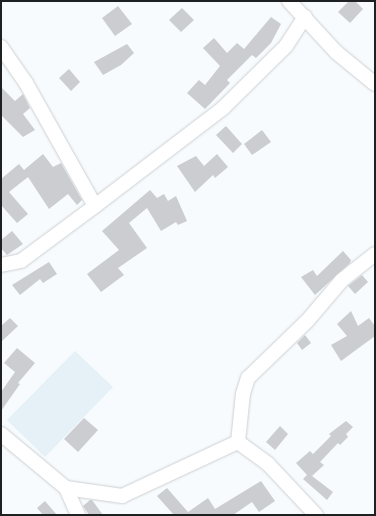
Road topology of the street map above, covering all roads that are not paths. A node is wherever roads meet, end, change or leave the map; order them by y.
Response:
1 (289, 1) edge
2 (305, 17) junction
3 (1, 47) edge
4 (375, 84) edge
5 (95, 206) junction
6 (375, 254) edge
7 (1, 265) edge
8 (1, 434) edge
9 (238, 442) junction
10 (66, 488) junction
11 (78, 515) edge
12 (316, 515) edge

1 - 2 street
2 - 4 street
2 - 5 street
3 - 5 street
5 - 7 street
6 - 9 street
8 - 10 street
9 - 10 street
9 - 12 street
10 - 11 street

